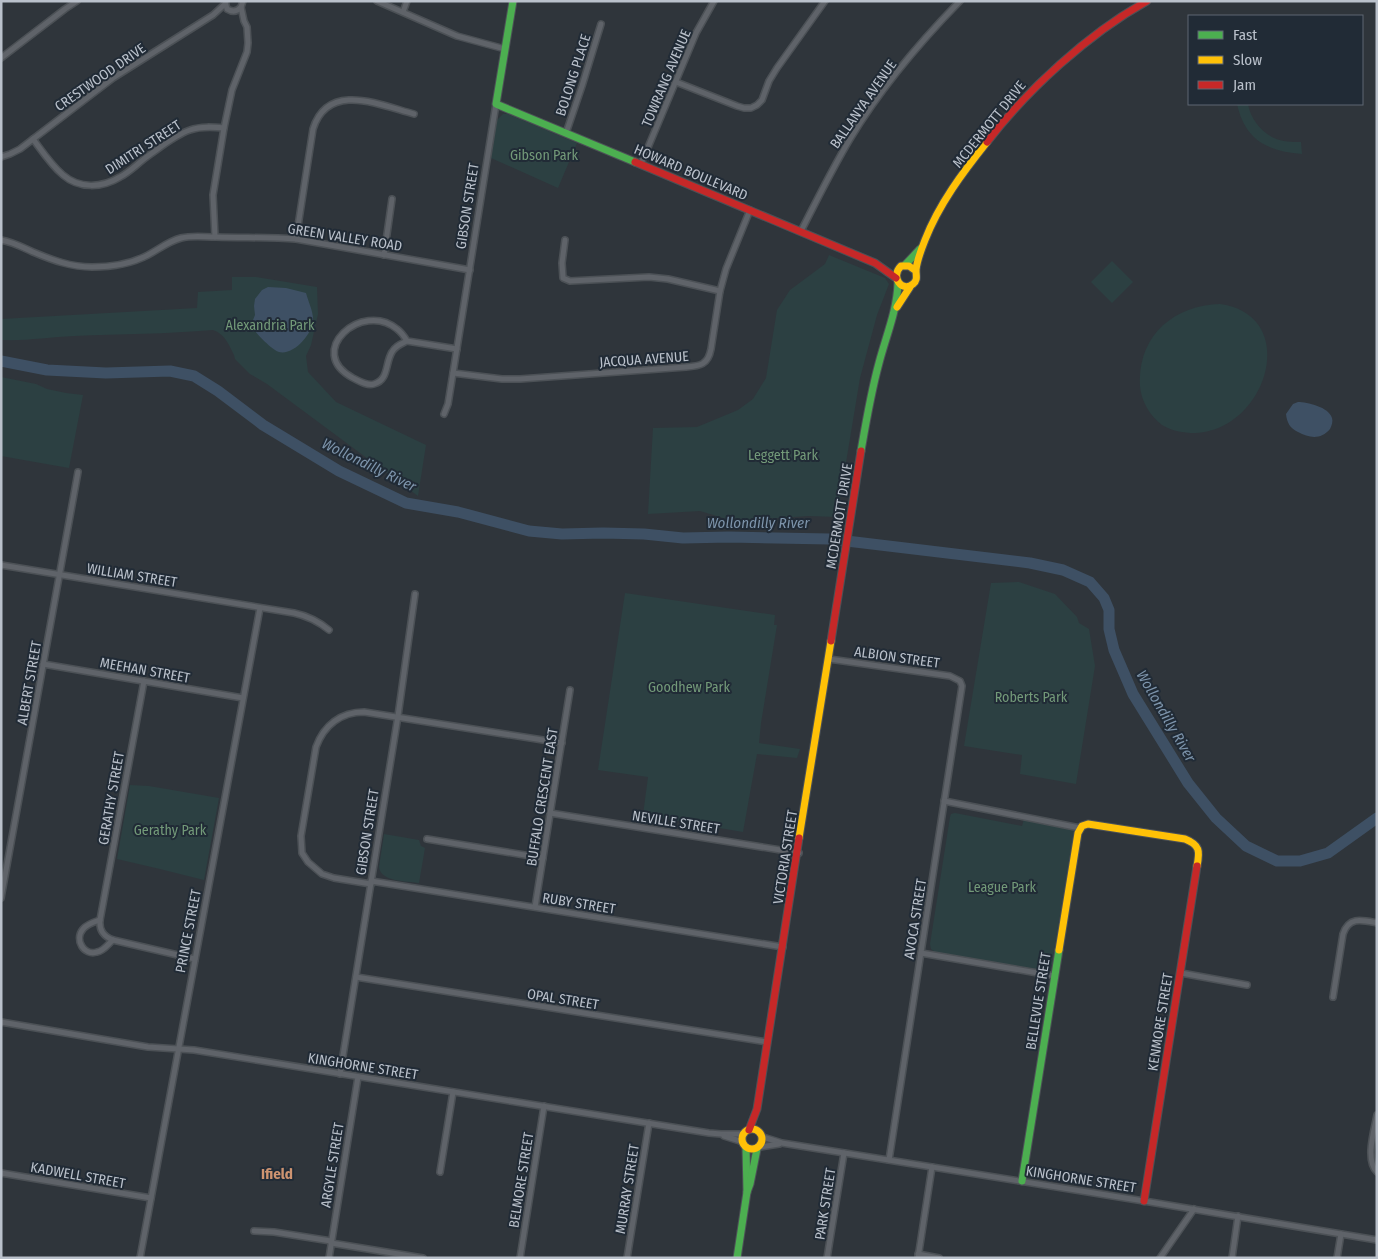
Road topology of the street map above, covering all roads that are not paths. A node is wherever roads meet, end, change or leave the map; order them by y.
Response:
1 (77, 1) edge
2 (377, 1) edge
3 (407, 1) edge
4 (513, 1) edge
5 (714, 1) edge
6 (825, 1) edge
7 (960, 1) edge
8 (1148, 1) edge
9 (225, 2) edge
10 (242, 3) edge
11 (228, 9) junction
12 (235, 12) junction
13 (403, 12) junction
14 (213, 15) junction
15 (244, 21) junction
16 (600, 24) dead end
17 (506, 49) junction
18 (1, 58) edge
19 (676, 82) junction
20 (496, 104) junction
21 (414, 114) dead end
22 (224, 128) junction
23 (566, 133) junction
24 (33, 140) junction
25 (1, 157) edge
26 (641, 164) junction
27 (392, 199) dead end
28 (750, 210) junction
29 (801, 231) junction
30 (215, 237) junction
31 (296, 239) junction
32 (1, 240) edge
33 (565, 240) dead end
34 (921, 247) junction
35 (384, 255) junction
36 (875, 263) junction
37 (904, 266) junction
38 (470, 270) junction
39 (916, 271) junction
40 (897, 280) junction
41 (910, 287) junction
42 (720, 291) junction
43 (895, 310) junction
44 (407, 341) junction
45 (457, 349) junction
46 (453, 373) junction
47 (444, 414) dead end
48 (78, 472) dead end
49 (1, 565) edge
50 (60, 575) junction
51 (415, 594) dead end
52 (260, 608) junction
53 (836, 609) joint
54 (329, 630) dead end
55 (829, 659) junction
56 (43, 664) junction
57 (144, 681) junction
58 (960, 681) joint
59 (570, 690) dead end
60 (243, 698) junction
61 (398, 716) junction
62 (562, 743) junction
63 (944, 801) junction
64 (550, 812) junction
65 (1081, 827) junction
66 (428, 839) dead end
67 (798, 853) junction
68 (543, 858) junction
69 (371, 882) junction
70 (1, 898) edge
71 (535, 908) junction
72 (100, 920) junction
73 (1377, 923) edge
74 (113, 940) junction
75 (783, 947) junction
76 (921, 953) junction
77 (194, 959) junction
78 (1181, 973) junction
79 (1055, 976) junction
80 (356, 977) junction
81 (1247, 985) dead end
82 (1333, 997) dead end
83 (1, 1022) edge
84 (767, 1042) junction
85 (178, 1049) junction
86 (340, 1074) junction
87 (358, 1077) junction
88 (452, 1092) junction
89 (544, 1106) junction
90 (757, 1109) junction
91 (1377, 1115) edge
92 (649, 1123) junction
93 (746, 1132) junction
94 (721, 1134) junction
95 (761, 1134) junction
96 (782, 1143) junction
97 (744, 1145) junction
98 (758, 1148) junction
99 (844, 1153) junction
100 (889, 1160) junction
101 (932, 1167) junction
102 (440, 1172) dead end
103 (1377, 1172) edge
104 (1, 1173) edge
105 (1022, 1181) junction
106 (747, 1192) junction
107 (151, 1198) junction
108 (1144, 1200) junction
109 (1194, 1209) junction
110 (1238, 1216) junction
111 (254, 1231) dead end
112 (1340, 1234) junction
113 (1377, 1240) edge
114 (331, 1242) junction
115 (918, 1256) edge
116 (140, 1258) edge
117 (328, 1258) edge
118 (423, 1258) edge
119 (520, 1258) edge
120 (627, 1258) edge
121 (737, 1258) edge
122 (827, 1258) edge
123 (939, 1258) edge
124 (1160, 1258) edge
125 (1232, 1258) edge
126 (1337, 1258) edge

1 - 18 street
2 - 13 street
3 - 13 street
4 - 17 main road, GIBSON STREET
5 - 19 street, TOWRANG AVENUE
6 - 19 street
7 - 29 street, BALLANYA AVENUE
8 - 34 main road, MCDERMOTT DRIVE
9 - 11 street
9 - 14 street, CRESTWOOD DRIVE
10 - 12 street
10 - 15 street
11 - 12 street
11 - 14 street, CRESTWOOD DRIVE
12 - 15 street
13 - 17 street
14 - 24 street, CRESTWOOD DRIVE
15 - 22 street
16 - 23 street, BOLONG PLACE
17 - 20 main road, GIBSON STREET
19 - 26 street, TOWRANG AVENUE
20 - 23 main road, HOWARD BOULEVARD
20 - 38 street, GIBSON STREET
21 - 31 street
22 - 24 street, DIMITRI STREET
22 - 30 street
23 - 26 main road, HOWARD BOULEVARD
24 - 25 street, CRESTWOOD DRIVE
26 - 28 main road, HOWARD BOULEVARD
27 - 35 street
28 - 29 main road, HOWARD BOULEVARD
28 - 42 street, JACQUA AVENUE
29 - 36 main road, HOWARD BOULEVARD
30 - 31 street, GREEN VALLEY ROAD
30 - 32 street, GREEN VALLEY ROAD
31 - 35 street, GREEN VALLEY ROAD
33 - 42 street
34 - 37 main road, MCDERMOTT DRIVE
34 - 39 main road, MCDERMOTT DRIVE
35 - 38 street, GREEN VALLEY ROAD
36 - 37 main road, HOWARD BOULEVARD
36 - 40 main road, HOWARD BOULEVARD
37 - 39 main road
37 - 40 main road
38 - 45 street, GIBSON STREET
39 - 41 main road
40 - 41 main road
40 - 43 main road, MCDERMOTT DRIVE
41 - 43 main road, MCDERMOTT DRIVE
42 - 46 street, JACQUA AVENUE
43 - 53 main road, MCDERMOTT DRIVE
44 - 44 street
44 - 45 street
45 - 46 street, GIBSON STREET
46 - 47 street, GIBSON STREET
48 - 50 street, ALBERT STREET
49 - 50 street, WILLIAM STREET
50 - 52 street, WILLIAM STREET
50 - 56 street, ALBERT STREET
51 - 61 street, GIBSON STREET
52 - 54 street, WILLIAM STREET
52 - 60 street, PRINCE STREET
53 - 55 main road, VICTORIA STREET
55 - 58 street, ALBION STREET
55 - 67 main road, VICTORIA STREET
56 - 57 street, MEEHAN STREET
56 - 70 street, ALBERT STREET
57 - 60 street, MEEHAN STREET
57 - 72 street, GERATHY STREET
58 - 63 street, AVOCA STREET
59 - 62 street, BUFFALO CRESCENT EAST
60 - 77 street, PRINCE STREET
61 - 62 street, RUBY STREET
61 - 69 street, GIBSON STREET
61 - 69 street, RUBY STREET
62 - 64 street, BUFFALO CRESCENT EAST
63 - 65 street
63 - 76 street, AVOCA STREET
64 - 67 street, NEVILLE STREET
64 - 68 street, BUFFALO CRESCENT EAST
65 - 78 main road, KENMORE STREET
65 - 79 main road, BELLEVUE STREET
66 - 68 street
67 - 75 main road, VICTORIA STREET
68 - 71 street, BUFFALO CRESCENT EAST
69 - 71 street, RUBY STREET
69 - 80 street, GIBSON STREET
71 - 75 street, RUBY STREET
72 - 74 street
72 - 74 street
73 - 82 street
74 - 77 street
75 - 84 main road, VICTORIA STREET
76 - 79 street
76 - 100 street, AVOCA STREET
77 - 85 street, PRINCE STREET
78 - 81 street
78 - 108 main road, KENMORE STREET
79 - 105 main road, BELLEVUE STREET
80 - 84 street, OPAL STREET
80 - 86 street, GIBSON STREET
83 - 85 street, KINGHORNE STREET
84 - 90 main road, VICTORIA STREET
85 - 86 street, KINGHORNE STREET
85 - 107 street, PRINCE STREET
86 - 87 street, KINGHORNE STREET
87 - 88 street, KINGHORNE STREET
87 - 114 street, ARGYLE STREET
88 - 89 street, KINGHORNE STREET
88 - 102 street
89 - 92 street, KINGHORNE STREET
89 - 119 street, BELMORE STREET
90 - 93 main road, VICTORIA STREET
90 - 95 main road, VICTORIA STREET
91 - 103 street
92 - 94 street, KINGHORNE STREET
92 - 120 street, MURRAY STREET
93 - 94 street, KINGHORNE STREET
93 - 95 main road
93 - 97 main road
94 - 97 street, KINGHORNE STREET
95 - 96 street, KINGHORNE STREET
95 - 98 main road
96 - 98 street, KINGHORNE STREET
96 - 99 street, KINGHORNE STREET
97 - 98 main road
97 - 106 main road
98 - 106 main road
99 - 100 street, KINGHORNE STREET
99 - 122 street, PARK STREET
100 - 101 street, KINGHORNE STREET
101 - 105 street, KINGHORNE STREET
101 - 115 street
104 - 107 street, KADWELL STREET
105 - 108 street, KINGHORNE STREET
106 - 121 main road
107 - 116 street, PRINCE STREET
108 - 109 street, KINGHORNE STREET
109 - 110 street, KINGHORNE STREET
109 - 124 street
110 - 112 street, KINGHORNE STREET
110 - 125 street
111 - 114 street
112 - 113 street, KINGHORNE STREET
112 - 126 street
114 - 117 street, ARGYLE STREET
114 - 118 street
115 - 123 street

